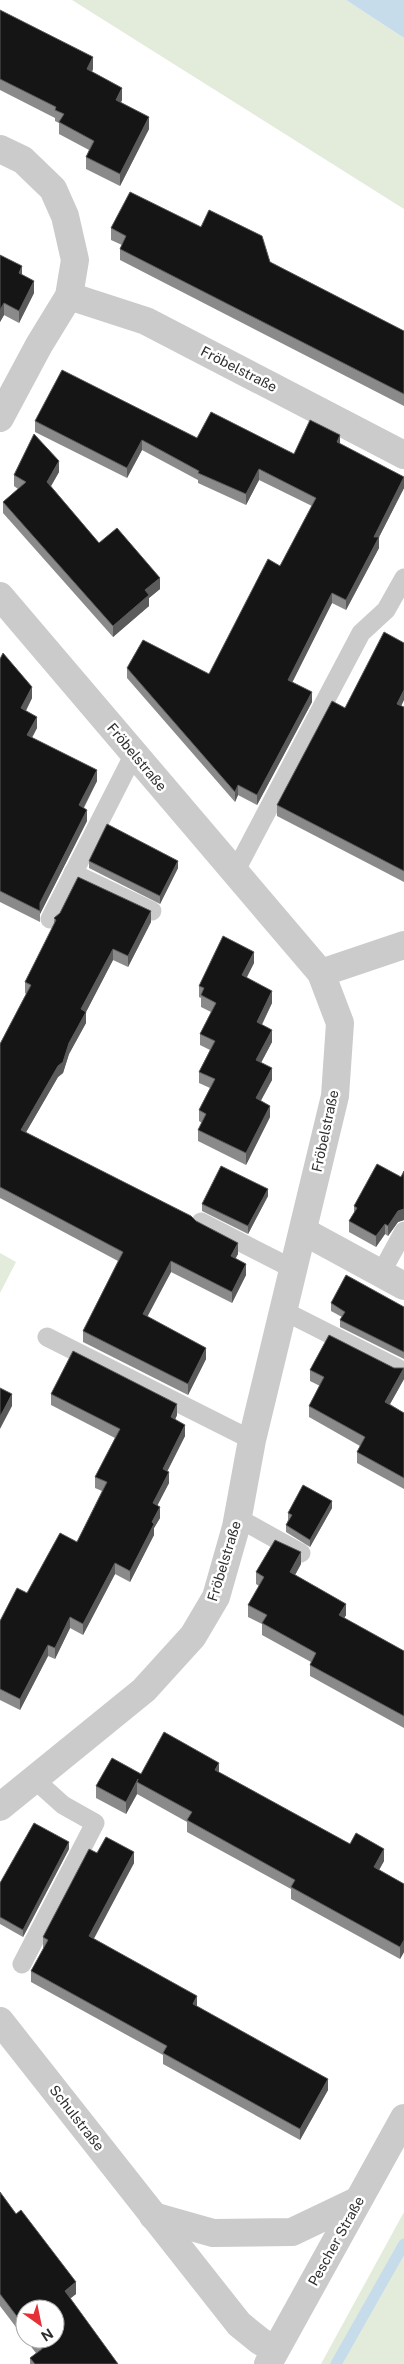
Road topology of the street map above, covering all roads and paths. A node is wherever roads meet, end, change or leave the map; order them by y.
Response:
1 (0, 149) edge
2 (68, 296) junction
3 (0, 418) edge
4 (404, 455) edge
5 (404, 578) edge
6 (0, 596) edge
7 (134, 754) junction
8 (236, 872) junction
9 (73, 873) junction
10 (152, 911) edge
11 (50, 918) dead end
12 (404, 945) edge
13 (321, 973) junction
14 (202, 1222) edge
15 (404, 1231) edge
16 (303, 1232) junction
17 (294, 1268) junction
18 (392, 1280) edge
19 (284, 1310) junction
20 (47, 1337) dead end
21 (399, 1369) edge
22 (252, 1440) junction
23 (238, 1518) junction
24 (301, 1553) edge
25 (34, 1779) junction
26 (0, 1807) edge
27 (22, 1964) dead end
28 (0, 2021) edge
29 (404, 2118) edge
30 (357, 2201) junction
31 (153, 2216) junction
32 (271, 2357) edge

1 - 2 street
2 - 3 street
2 - 4 street, Fröbelstraße
5 - 8 lane
6 - 7 street, Fröbelstraße
7 - 8 street, Fröbelstraße
7 - 9 lane
8 - 13 street, Fröbelstraße
9 - 10 lane
9 - 11 lane
12 - 13 street
13 - 16 street, Fröbelstraße
14 - 17 lane
15 - 18 lane
16 - 17 street, Fröbelstraße
16 - 18 street
17 - 19 street, Fröbelstraße
19 - 21 lane
19 - 22 street, Fröbelstraße
20 - 22 lane
22 - 23 street, Fröbelstraße
23 - 24 lane
23 - 25 street, Fröbelstraße
25 - 26 street, Fröbelstraße
25 - 27 lane
28 - 31 street, Schulstraße
29 - 30 street, Pescher Straße
30 - 31 street
30 - 32 street, Pescher Straße
31 - 32 street, Schulstraße

